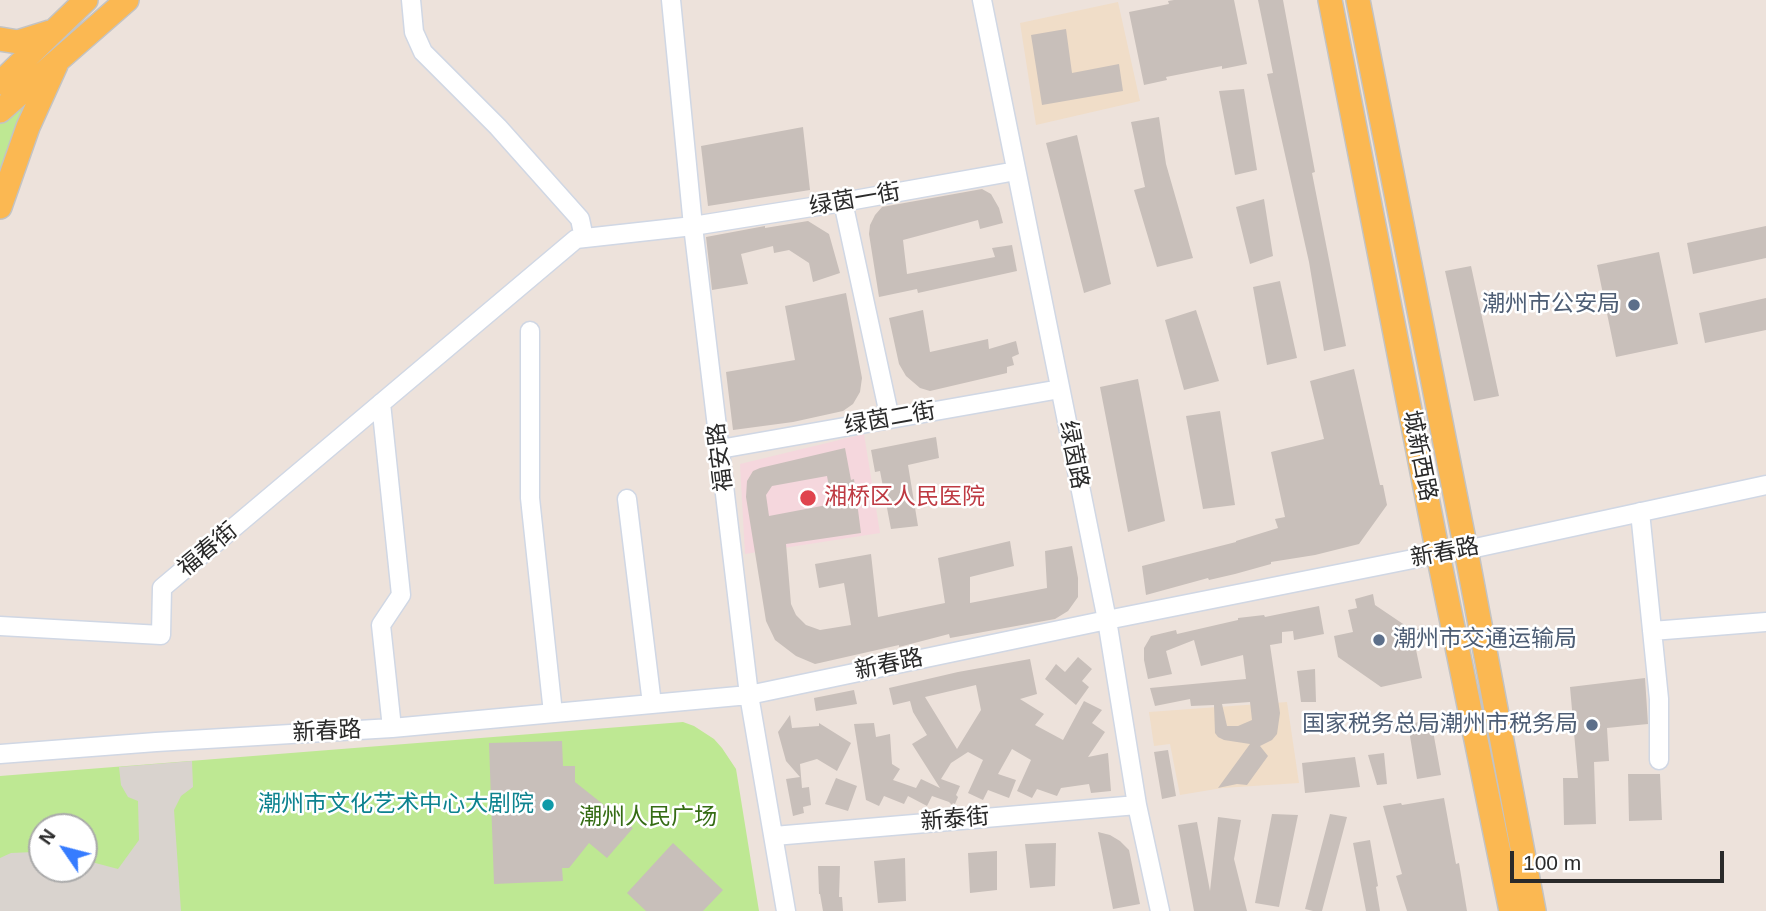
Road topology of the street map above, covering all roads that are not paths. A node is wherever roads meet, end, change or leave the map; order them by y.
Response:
1 (86, 0) edge
2 (127, 0) edge
3 (411, 0) edge
4 (671, 0) edge
5 (982, 0) edge
6 (1330, 0) edge
7 (1359, 0) edge
8 (53, 32) junction
9 (0, 39) edge
10 (59, 59) junction
11 (0, 83) edge
12 (0, 111) edge
13 (1016, 171) junction
14 (843, 202) junction
15 (0, 208) edge
16 (693, 226) junction
17 (584, 238) junction
18 (530, 331) dead end
19 (1060, 389) junction
20 (381, 403) junction
21 (890, 419) junction
22 (720, 449) junction
23 (1766, 485) edge
24 (627, 499) dead end
25 (1640, 512) junction
26 (1466, 550) junction
27 (1438, 554) junction
28 (1107, 620) junction
29 (1766, 622) edge
30 (0, 625) edge
31 (1652, 631) junction
32 (749, 695) junction
33 (652, 704) junction
34 (553, 713) junction
35 (391, 728) junction
36 (0, 754) edge
37 (1660, 760) dead end
38 (1137, 805) junction
39 (774, 836) junction
40 (786, 911) edge
41 (1160, 911) edge
42 (1511, 911) edge
43 (1534, 911) edge

1 - 8 main road
2 - 10 main road
3 - 17 street
4 - 16 street, 福安路
5 - 13 street, 绿茵路
6 - 27 main road, 城新西路
7 - 26 main road, 城新西路
8 - 9 main road
8 - 11 main road
10 - 12 main road
10 - 15 main road
13 - 14 street, 绿茵一街
13 - 19 street, 绿茵路
14 - 16 street, 绿茵一街
14 - 21 street
16 - 17 street, 福春街
16 - 22 street, 福安路
17 - 20 street, 福春街
18 - 34 street
19 - 21 street, 绿茵二街
19 - 28 street, 绿茵路
20 - 30 street, 福春街
20 - 35 street
21 - 22 street, 绿茵二街
22 - 32 street, 福安路
23 - 25 street, 新春路
24 - 33 street
25 - 26 street, 新春路
25 - 31 street
26 - 27 street, 新春路
26 - 43 main road, 城新西路
27 - 28 street, 新春路
27 - 42 main road, 城新西路
28 - 32 street, 新春路
28 - 38 street, 绿茵路
29 - 31 street
31 - 37 street
32 - 33 street, 新春路
32 - 39 street, 福安路
33 - 34 street, 新春路
34 - 35 street, 新春路
35 - 36 street, 新春路
38 - 39 street, 新泰街
38 - 41 street, 绿茵路
39 - 40 street, 福安路

